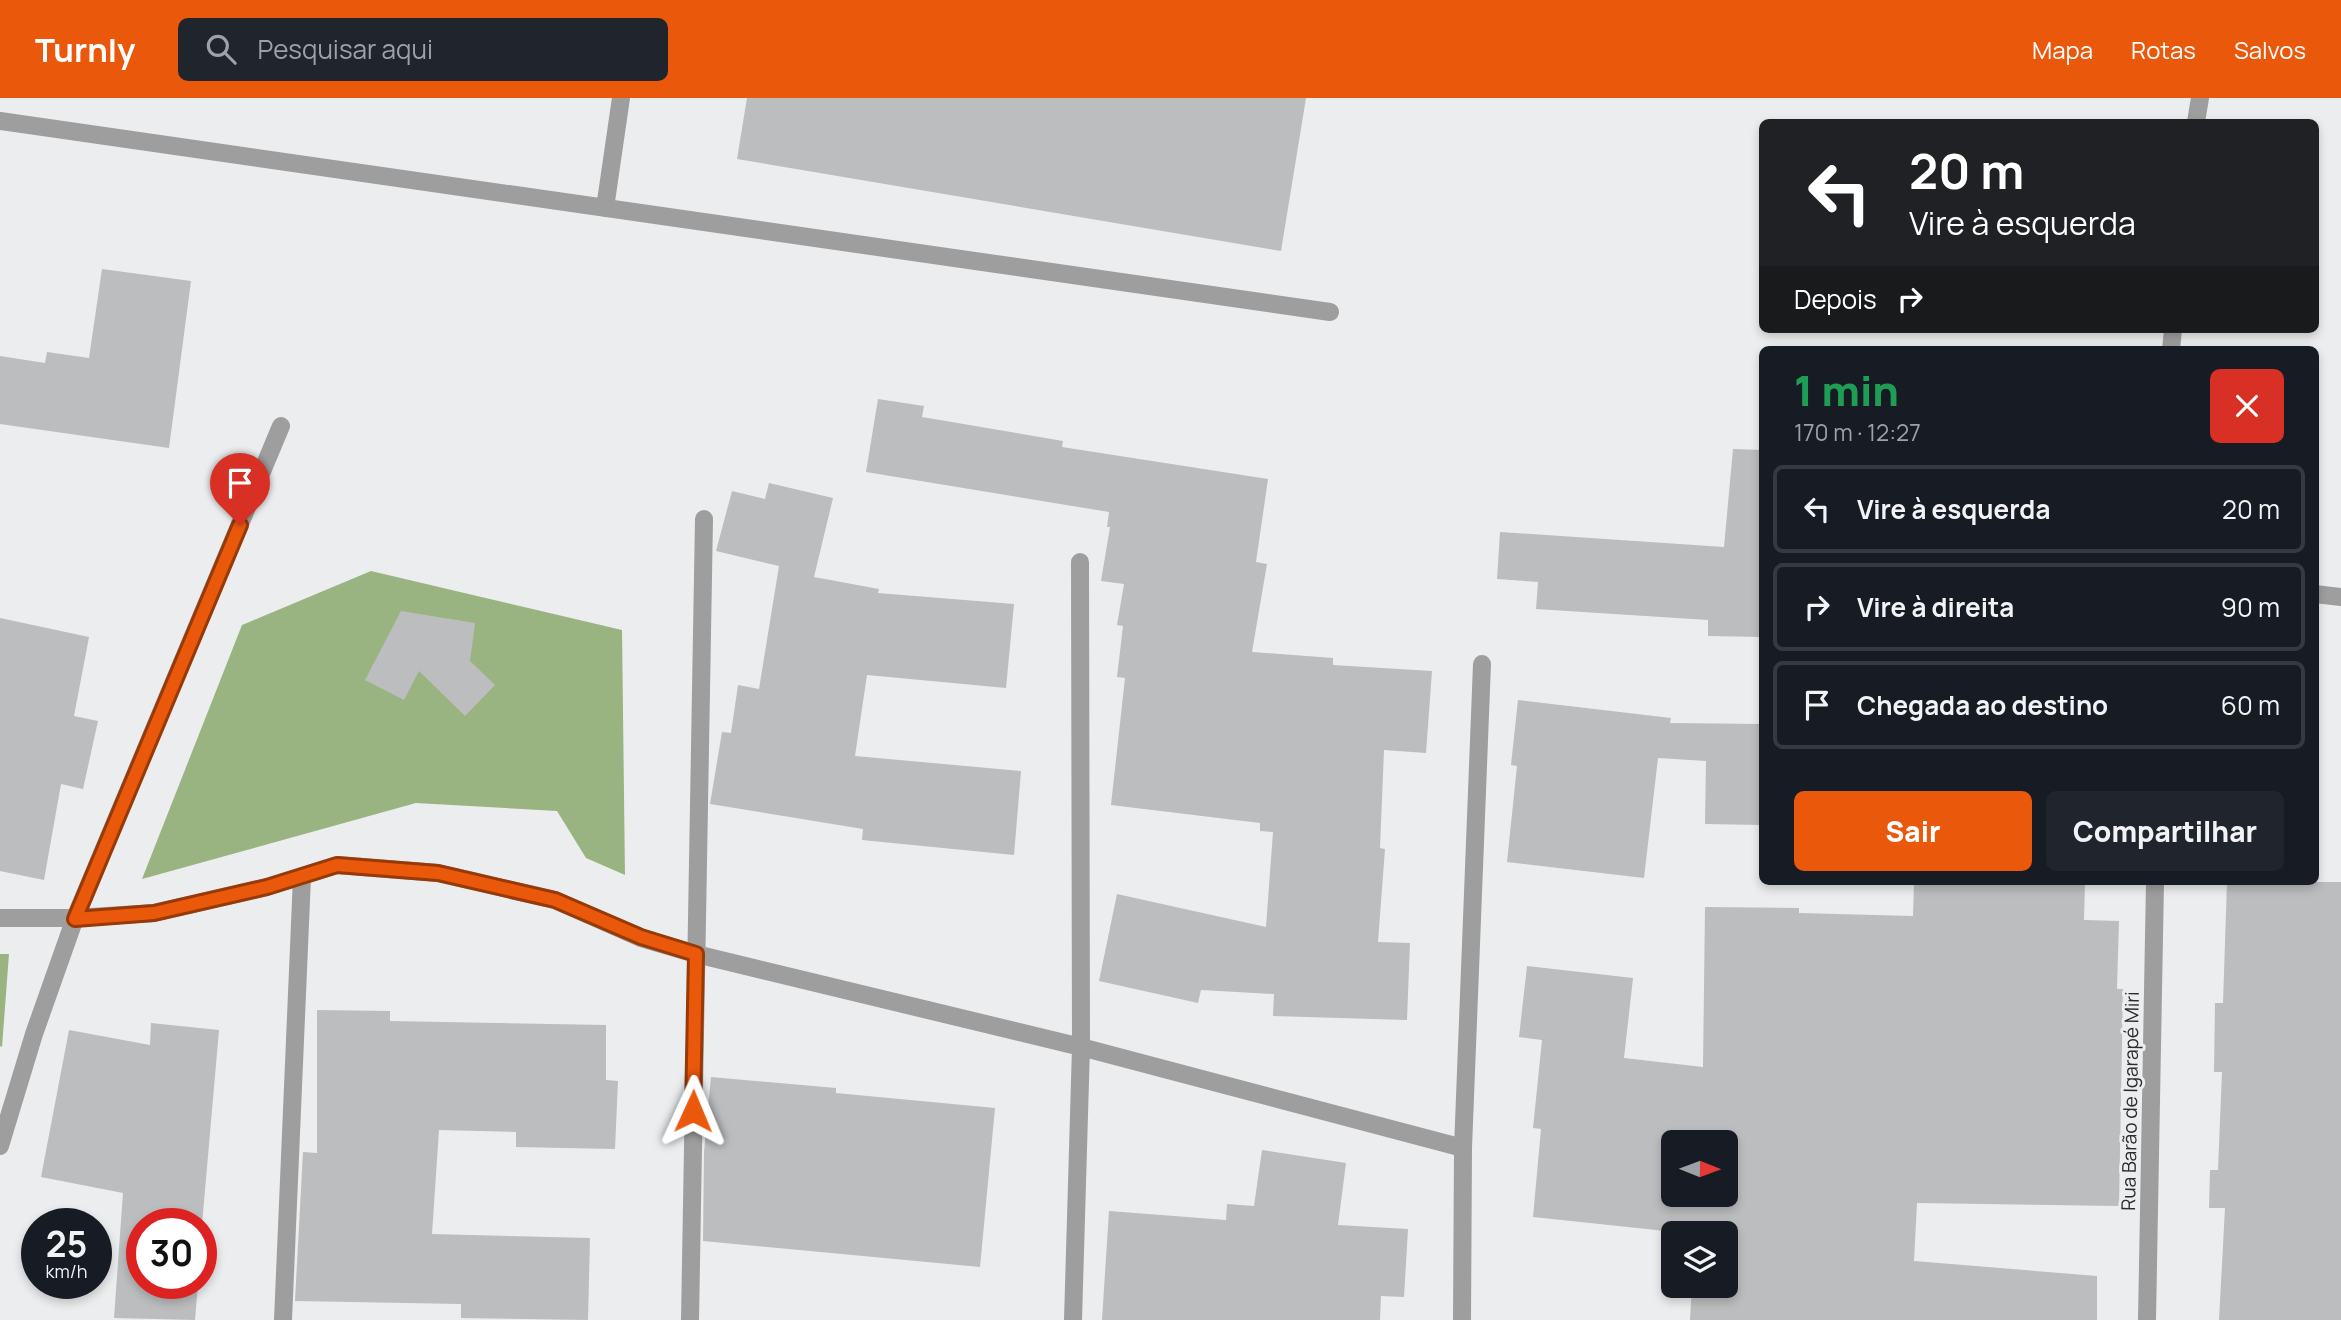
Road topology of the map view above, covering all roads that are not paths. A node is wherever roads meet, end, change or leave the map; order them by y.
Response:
1 (621, 98) edge
2 (2200, 98) edge
3 (2196, 119) edge
4 (0, 121) edge
5 (605, 208) junction
6 (1330, 313) dead end
7 (281, 426) dead end
8 (704, 519) dead end
9 (1080, 562) dead end
10 (2319, 594) edge
11 (2341, 597) edge
12 (1482, 664) dead end
13 (302, 877) junction
14 (2155, 885) edge
15 (0, 918) edge
16 (75, 919) junction
17 (696, 954) junction
18 (1081, 1047) junction
19 (0, 1146) edge
20 (1463, 1148) junction
21 (283, 1320) edge
22 (690, 1320) edge
23 (1073, 1320) edge
24 (1462, 1320) edge
25 (2147, 1320) edge

1 - 5 street
2 - 3 street
4 - 5 street
5 - 6 street
7 - 16 street
8 - 17 street
9 - 18 street
10 - 11 street
12 - 20 street
13 - 16 street
13 - 17 street
13 - 21 street
14 - 25 street, Rua Barão de Igarapé Miri
15 - 16 street
16 - 19 street
17 - 18 street
17 - 22 street
18 - 20 street
18 - 23 street
20 - 24 street

